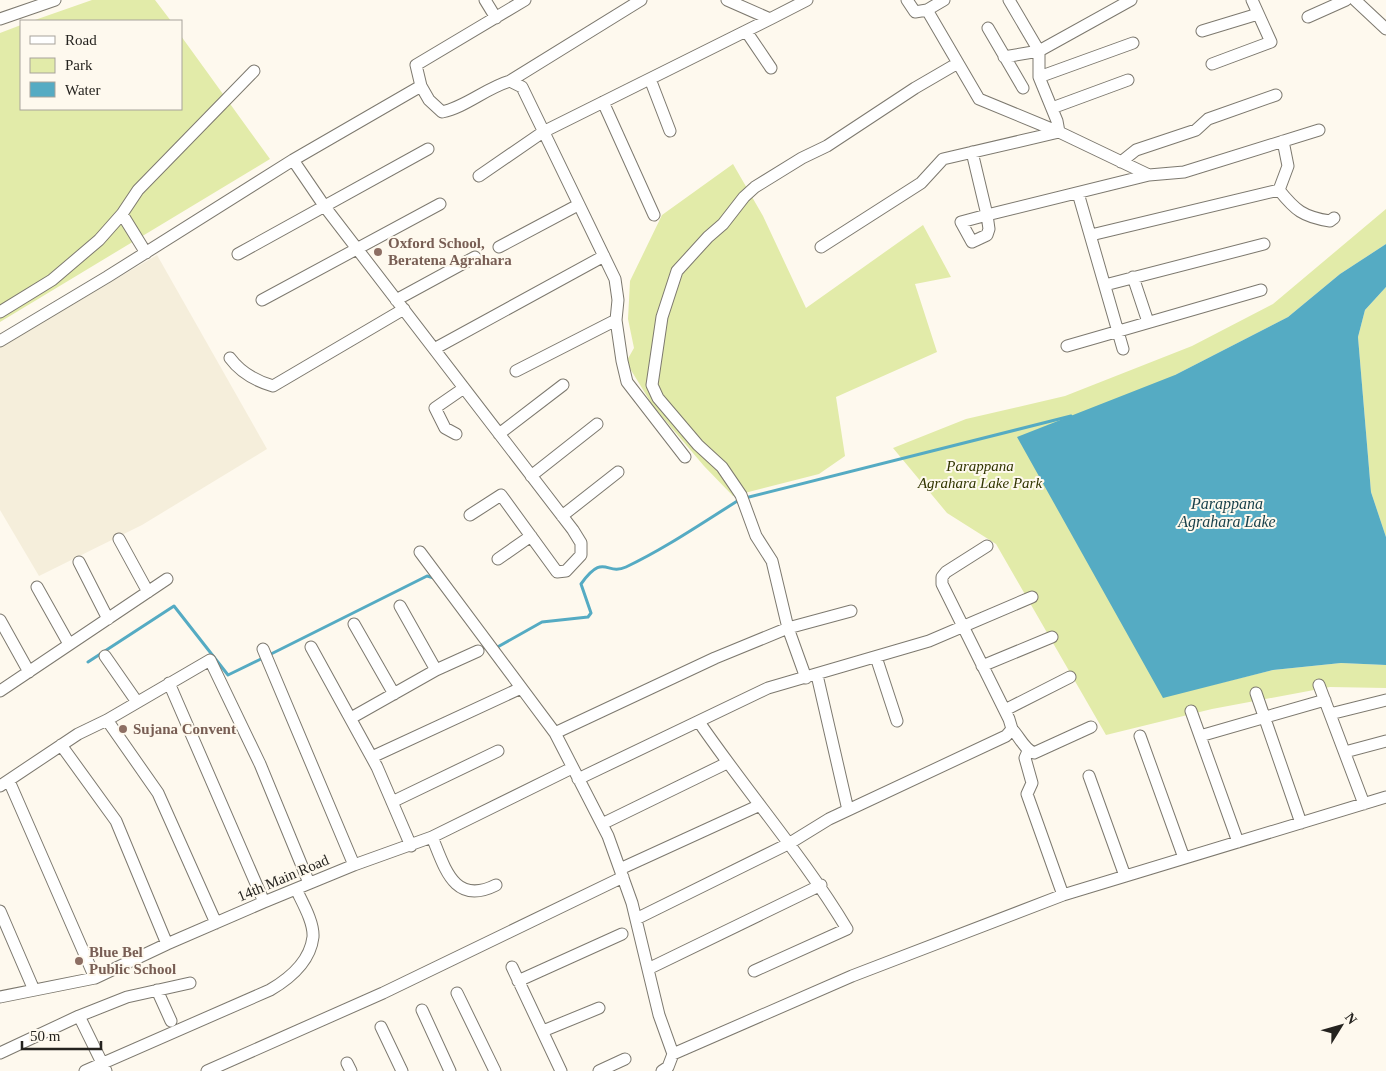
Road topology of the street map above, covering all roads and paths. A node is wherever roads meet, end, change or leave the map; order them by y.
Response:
1 (55, 0) edge
2 (485, 0) edge
3 (526, 0) edge
4 (641, 0) edge
5 (727, 0) edge
6 (807, 0) edge
7 (907, 0) edge
8 (944, 0) edge
9 (1009, 0) edge
10 (1130, 0) edge
11 (1252, 0) edge
12 (1346, 0) edge
13 (1354, 0) edge
14 (927, 10) junction
15 (1258, 14) junction
16 (1308, 17) dead end
17 (496, 18) junction
18 (770, 19) junction
19 (0, 20) edge
20 (988, 28) dead end
21 (1386, 29) edge
22 (746, 31) junction
23 (1202, 31) dead end
24 (1133, 43) dead end
25 (1039, 51) junction
26 (1004, 57) junction
27 (958, 63) junction
28 (1212, 64) dead end
29 (771, 68) dead end
30 (254, 72) dead end
31 (1040, 77) junction
32 (650, 79) junction
33 (1128, 80) dead end
34 (510, 81) junction
35 (421, 86) junction
36 (1023, 88) dead end
37 (1276, 95) dead end
38 (603, 102) junction
39 (1052, 108) junction
40 (670, 130) dead end
41 (1320, 130) dead end
42 (543, 132) junction
43 (1059, 132) junction
44 (1283, 141) junction
45 (428, 149) dead end
46 (972, 152) junction
47 (293, 160) junction
48 (1121, 162) junction
49 (1149, 175) junction
50 (479, 176) dead end
51 (1279, 190) junction
52 (1078, 193) junction
53 (440, 204) dead end
54 (578, 205) junction
55 (325, 207) junction
56 (122, 214) junction
57 (654, 215) dead end
58 (1334, 218) dead end
59 (1090, 235) junction
60 (1264, 244) dead end
61 (499, 247) dead end
62 (821, 247) dead end
63 (357, 248) junction
64 (146, 253) junction
65 (238, 254) dead end
66 (604, 256) junction
67 (475, 257) dead end
68 (1133, 278) junction
69 (1105, 285) junction
70 (1261, 290) dead end
71 (262, 300) dead end
72 (396, 300) junction
73 (404, 309) junction
74 (0, 312) edge
75 (616, 320) junction
76 (1148, 322) junction
77 (1118, 330) junction
78 (0, 341) edge
79 (1067, 346) dead end
80 (434, 348) junction
81 (1123, 349) dead end
82 (230, 358) dead end
83 (516, 371) dead end
84 (563, 385) dead end
85 (464, 388) junction
86 (597, 424) dead end
87 (456, 434) dead end
88 (499, 434) junction
89 (685, 457) dead end
90 (618, 472) dead end
91 (531, 476) junction
92 (470, 515) dead end
93 (562, 516) junction
94 (531, 536) junction
95 (119, 539) dead end
96 (987, 546) dead end
97 (420, 552) dead end
98 (498, 559) dead end
99 (79, 562) dead end
100 (167, 580) dead end
101 (37, 587) dead end
102 (148, 592) junction
103 (1032, 597) dead end
104 (400, 606) dead end
105 (851, 611) dead end
106 (108, 619) junction
107 (0, 620) edge
108 (354, 624) dead end
109 (962, 626) junction
110 (788, 628) junction
111 (1052, 637) dead end
112 (69, 644) junction
113 (311, 647) dead end
114 (263, 649) dead end
115 (478, 651) dead end
116 (105, 656) dead end
117 (876, 657) junction
118 (982, 666) junction
119 (436, 670) junction
120 (28, 672) junction
121 (812, 676) junction
122 (1070, 677) dead end
123 (169, 683) junction
124 (1319, 685) dead end
125 (521, 688) junction
126 (0, 691) edge
127 (1256, 693) dead end
128 (394, 694) junction
129 (1325, 700) junction
130 (1386, 700) edge
131 (137, 702) junction
132 (1005, 710) junction
133 (1191, 710) dead end
134 (1330, 714) junction
135 (351, 718) junction
136 (1265, 718) junction
137 (107, 720) junction
138 (897, 721) dead end
139 (700, 722) junction
140 (1090, 727) dead end
141 (1012, 729) junction
142 (555, 734) junction
143 (1140, 736) dead end
144 (1200, 736) junction
145 (1386, 741) edge
146 (61, 745) junction
147 (498, 751) dead end
148 (1028, 751) junction
149 (1344, 752) junction
150 (372, 757) junction
151 (728, 762) junction
152 (575, 774) junction
153 (1089, 776) dead end
154 (4, 784) edge
155 (1386, 797) edge
156 (392, 802) junction
157 (1364, 804) junction
158 (760, 806) junction
159 (848, 810) junction
160 (1301, 823) junction
161 (602, 824) junction
162 (432, 837) junction
163 (1238, 842) junction
164 (790, 843) junction
165 (411, 846) junction
166 (1184, 858) junction
167 (354, 865) junction
168 (622, 873) junction
169 (1125, 876) junction
170 (309, 883) junction
171 (496, 885) dead end
172 (821, 885) junction
173 (296, 889) junction
174 (1063, 895) junction
175 (264, 902) junction
176 (0, 910) edge
177 (636, 919) junction
178 (216, 923) junction
179 (622, 934) dead end
180 (167, 944) junction
181 (512, 967) dead end
182 (648, 968) junction
183 (754, 971) dead end
184 (96, 978) junction
185 (518, 981) junction
186 (190, 983) dead end
187 (34, 990) junction
188 (157, 990) junction
189 (457, 993) dead end
190 (0, 997) edge
191 (599, 1008) dead end
192 (422, 1010) dead end
193 (79, 1016) junction
194 (171, 1021) dead end
195 (381, 1027) dead end
196 (543, 1031) junction
197 (0, 1053) edge
198 (673, 1054) junction
199 (625, 1059) dead end
200 (104, 1067) edge
201 (85, 1071) edge
202 (207, 1071) edge
203 (402, 1071) edge
204 (450, 1071) edge
205 (495, 1071) edge
206 (561, 1071) edge
207 (598, 1071) edge
208 (662, 1071) edge

1 - 19 street
2 - 17 street
3 - 17 street
4 - 34 street
5 - 18 street
6 - 18 street
7 - 14 street
8 - 14 street
9 - 25 street
10 - 25 street
11 - 15 street
12 - 16 street
13 - 21 street
14 - 27 street
15 - 23 street
15 - 28 street
17 - 35 street
18 - 22 street
20 - 26 street
22 - 29 street
22 - 32 street
24 - 31 street
25 - 26 street
25 - 31 street
26 - 36 street
27 - 43 street
27 - 110 street
30 - 56 street
31 - 39 street
32 - 38 street
32 - 40 street
33 - 39 street
34 - 35 street
34 - 42 street
35 - 47 street
37 - 48 street
38 - 42 street
38 - 57 street
39 - 43 street
41 - 44 street
42 - 50 street
42 - 54 street
43 - 46 street
43 - 48 street
44 - 49 street
44 - 51 street
45 - 55 street
46 - 52 street
46 - 62 street
47 - 55 street
47 - 64 street
48 - 49 street
49 - 52 street
51 - 58 street
51 - 59 street
52 - 59 street
53 - 63 street
54 - 61 street
54 - 66 street
55 - 63 street
55 - 65 street
56 - 64 street
56 - 74 street
59 - 69 street
60 - 68 street
63 - 71 street
63 - 72 street
64 - 78 street
66 - 75 street
66 - 80 street
67 - 72 street
68 - 69 street
68 - 76 street
69 - 77 street
70 - 76 street
72 - 73 street
73 - 80 street
73 - 82 street
75 - 83 street
75 - 89 street
76 - 77 street
77 - 79 street
77 - 81 street
80 - 85 street
84 - 88 street
85 - 87 street
85 - 88 street
86 - 91 street
88 - 91 street
90 - 93 street
91 - 93 street
92 - 94 street
93 - 94 street
94 - 98 street
95 - 102 street
96 - 109 street
97 - 125 street
99 - 106 street
100 - 102 street
101 - 112 street
102 - 106 street
103 - 109 street, 14th Main Road
104 - 119 street
105 - 110 street
106 - 112 street
107 - 120 street
108 - 128 street
109 - 117 street, 14th Main Road
109 - 118 street
110 - 121 street
110 - 142 street
111 - 118 street
112 - 120 street
113 - 135 street
114 - 167 street
115 - 119 street
116 - 131 street
117 - 121 street, 14th Main Road
117 - 138 street
118 - 132 street
119 - 128 street
120 - 126 street
121 - 139 street, 14th Main Road
121 - 159 street
122 - 132 street
123 - 131 street
123 - 170 street
123 - 175 street
124 - 129 street
125 - 142 street
125 - 150 street
127 - 136 street
128 - 135 street
129 - 134 street
129 - 136 street
130 - 134 street
131 - 137 street
132 - 141 street
133 - 144 street
134 - 149 street
135 - 150 street
136 - 144 street
136 - 160 street
137 - 146 street
137 - 178 street
139 - 151 street
139 - 152 street, 14th Main Road
140 - 148 street
141 - 148 street
141 - 159 street
142 - 152 street
143 - 166 street
144 - 163 street
145 - 149 street
146 - 154 street
146 - 180 street
147 - 156 street
148 - 174 street
149 - 157 street
150 - 156 street
151 - 158 street
151 - 161 street
152 - 161 street
152 - 162 street, 14th Main Road
153 - 169 street
154 - 184 street
155 - 157 street
156 - 165 street
157 - 160 street
158 - 164 street
158 - 168 street
159 - 164 street
160 - 163 street
161 - 168 street
162 - 165 street, 14th Main Road
162 - 171 street
163 - 166 street
164 - 172 street
164 - 177 street
165 - 167 street, 14th Main Road
166 - 169 street
167 - 170 street, 14th Main Road
168 - 177 street
168 - 202 street
169 - 174 street
170 - 173 street, 14th Main Road
172 - 182 street
172 - 183 street
173 - 175 street, 14th Main Road
173 - 200 street
174 - 198 street
175 - 178 street, 14th Main Road
176 - 187 street
177 - 182 street
178 - 180 street, 14th Main Road
179 - 185 street
180 - 184 street, 14th Main Road
181 - 185 street
182 - 198 street
184 - 187 street, 14th Main Road
185 - 196 street
186 - 188 street
187 - 190 street, 14th Main Road
188 - 193 street
188 - 194 street
189 - 205 street
191 - 196 street
192 - 204 street
193 - 197 street
193 - 200 street
195 - 203 street
196 - 206 street
198 - 208 street
199 - 207 street
200 - 201 street

